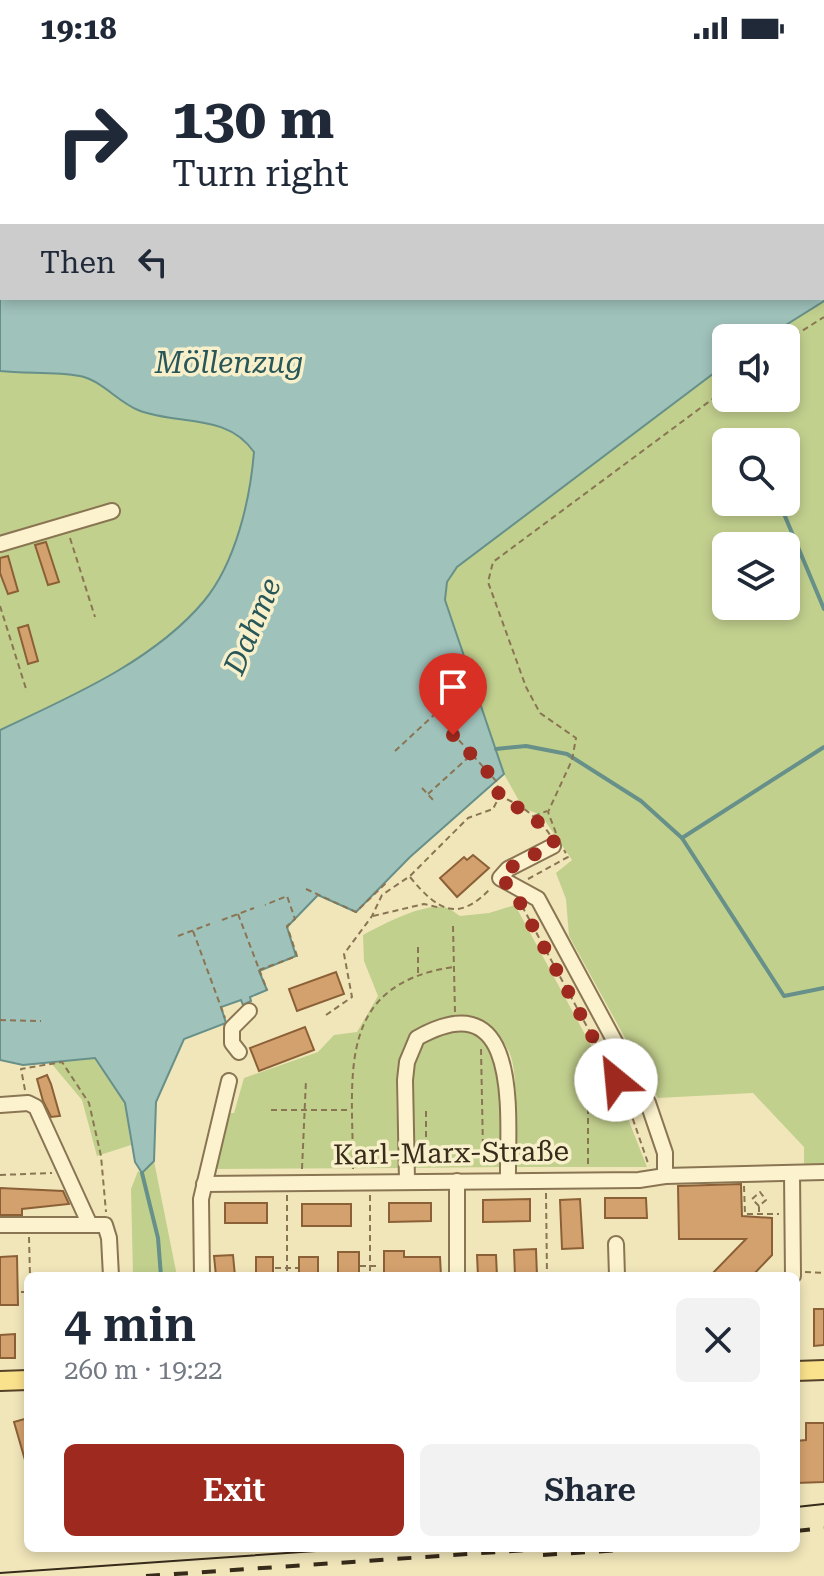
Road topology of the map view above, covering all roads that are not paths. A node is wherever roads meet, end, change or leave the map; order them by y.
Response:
1 (112, 511) dead end
2 (0, 544) edge
3 (553, 846) road end
4 (249, 1011) dead end
5 (239, 1052) dead end
6 (229, 1081) dead end
7 (0, 1105) edge
8 (824, 1172) edge
9 (792, 1173) junction
10 (658, 1176) junction
11 (508, 1180) junction
12 (407, 1181) junction
13 (457, 1181) junction
14 (204, 1184) junction
15 (89, 1223) junction
16 (0, 1225) edge
17 (616, 1244) dead end
18 (111, 1272) edge
19 (202, 1272) edge
20 (457, 1272) edge
21 (617, 1272) edge
22 (793, 1272) edge
23 (824, 1370) edge
24 (800, 1371) edge
25 (24, 1380) edge
26 (0, 1381) edge

1 - 2 street
3 - 10 street
4 - 5 street
6 - 14 street
7 - 15 street
8 - 9 street, Karl-Marx-Straße
9 - 10 street, Karl-Marx-Straße
9 - 22 street
10 - 11 street, Karl-Marx-Straße
11 - 12 street
11 - 13 street, Karl-Marx-Straße
12 - 13 street, Karl-Marx-Straße
12 - 14 street, Karl-Marx-Straße
13 - 20 street
14 - 19 street
15 - 16 street
15 - 18 street
17 - 21 street
23 - 24 main road
25 - 26 main road

